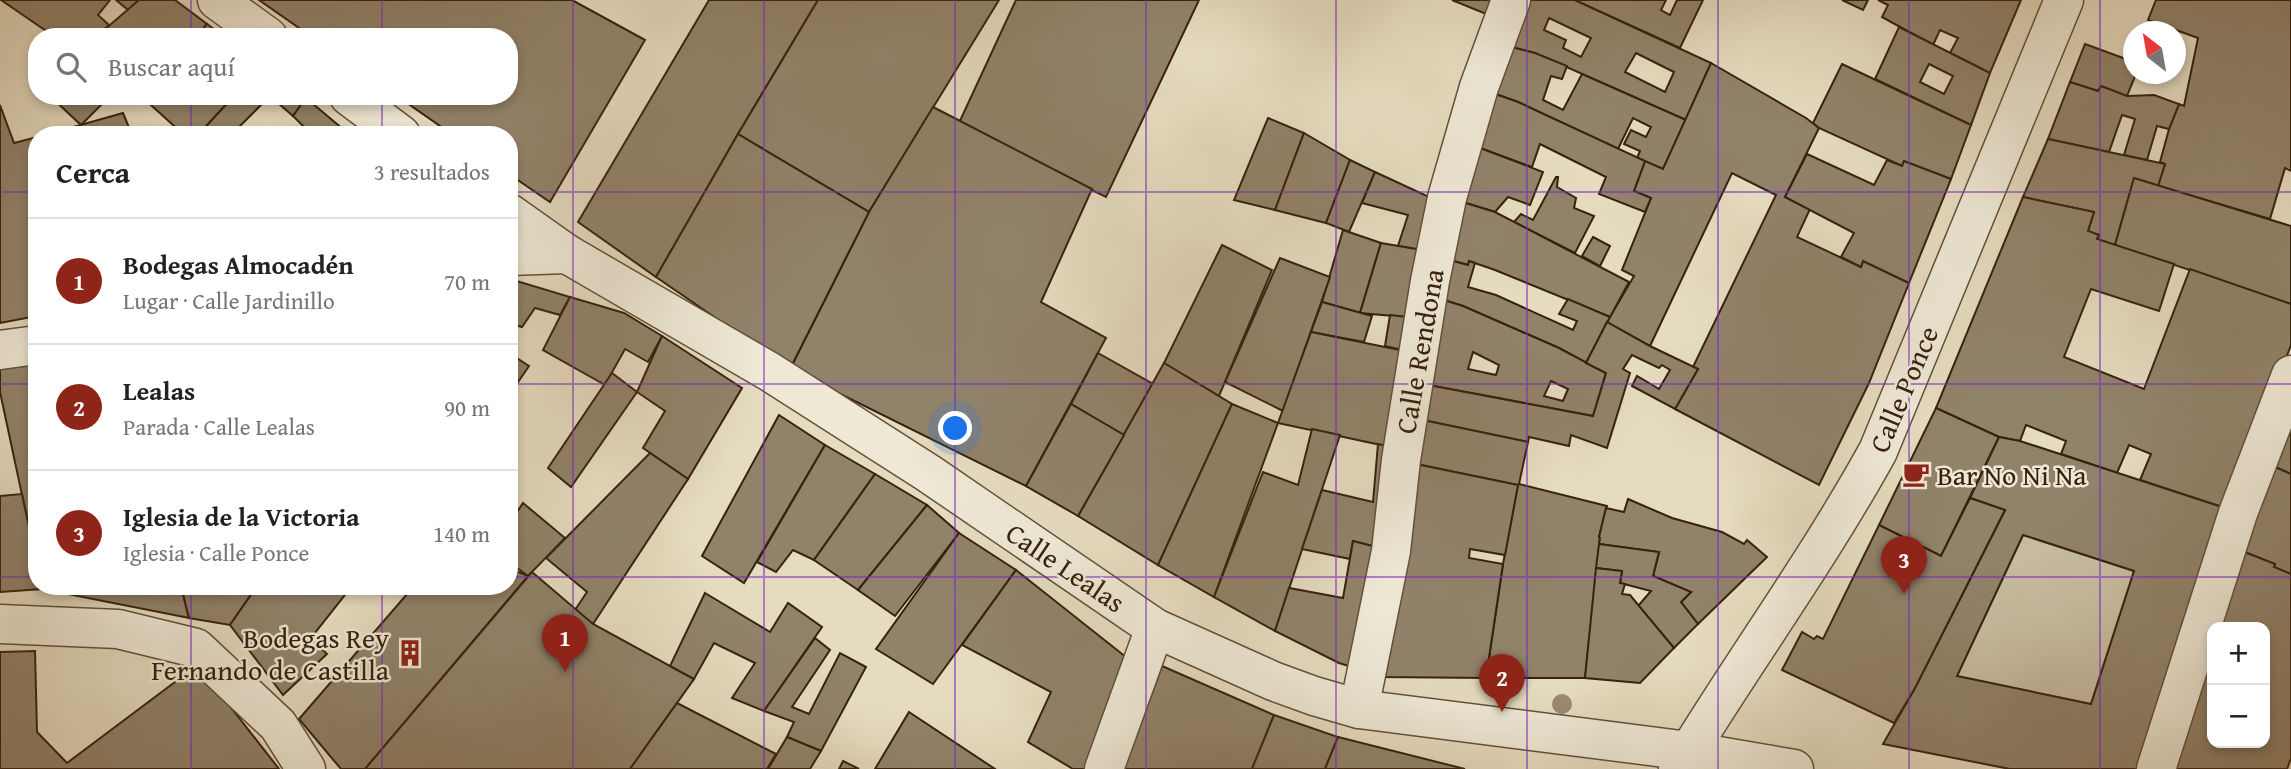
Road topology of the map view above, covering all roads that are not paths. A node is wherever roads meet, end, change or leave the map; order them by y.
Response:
1 (217, 0) edge
2 (1511, 0) edge
3 (2064, 0) edge
4 (256, 28) edge
5 (361, 105) edge
6 (389, 126) edge
7 (518, 219) edge
8 (567, 254) junction
9 (518, 256) edge
10 (28, 346) edge
11 (0, 351) edge
12 (2291, 375) edge
13 (0, 624) edge
14 (1155, 628) junction
15 (1359, 709) junction
16 (1683, 760) edge
17 (306, 769) edge
18 (1104, 769) edge
19 (1794, 769) edge
20 (2156, 769) edge

1 - 4 street
2 - 15 street, Calle Rendona
3 - 16 street, Calle Ponce
5 - 6 street
7 - 8 street, Calle Lealas
8 - 9 street
8 - 14 street, Calle Lealas
10 - 11 street
12 - 20 street
13 - 17 street
14 - 15 street, Calle Lealas
14 - 18 street
15 - 16 street, Calle Lealas
16 - 19 street, Calle Lealas

